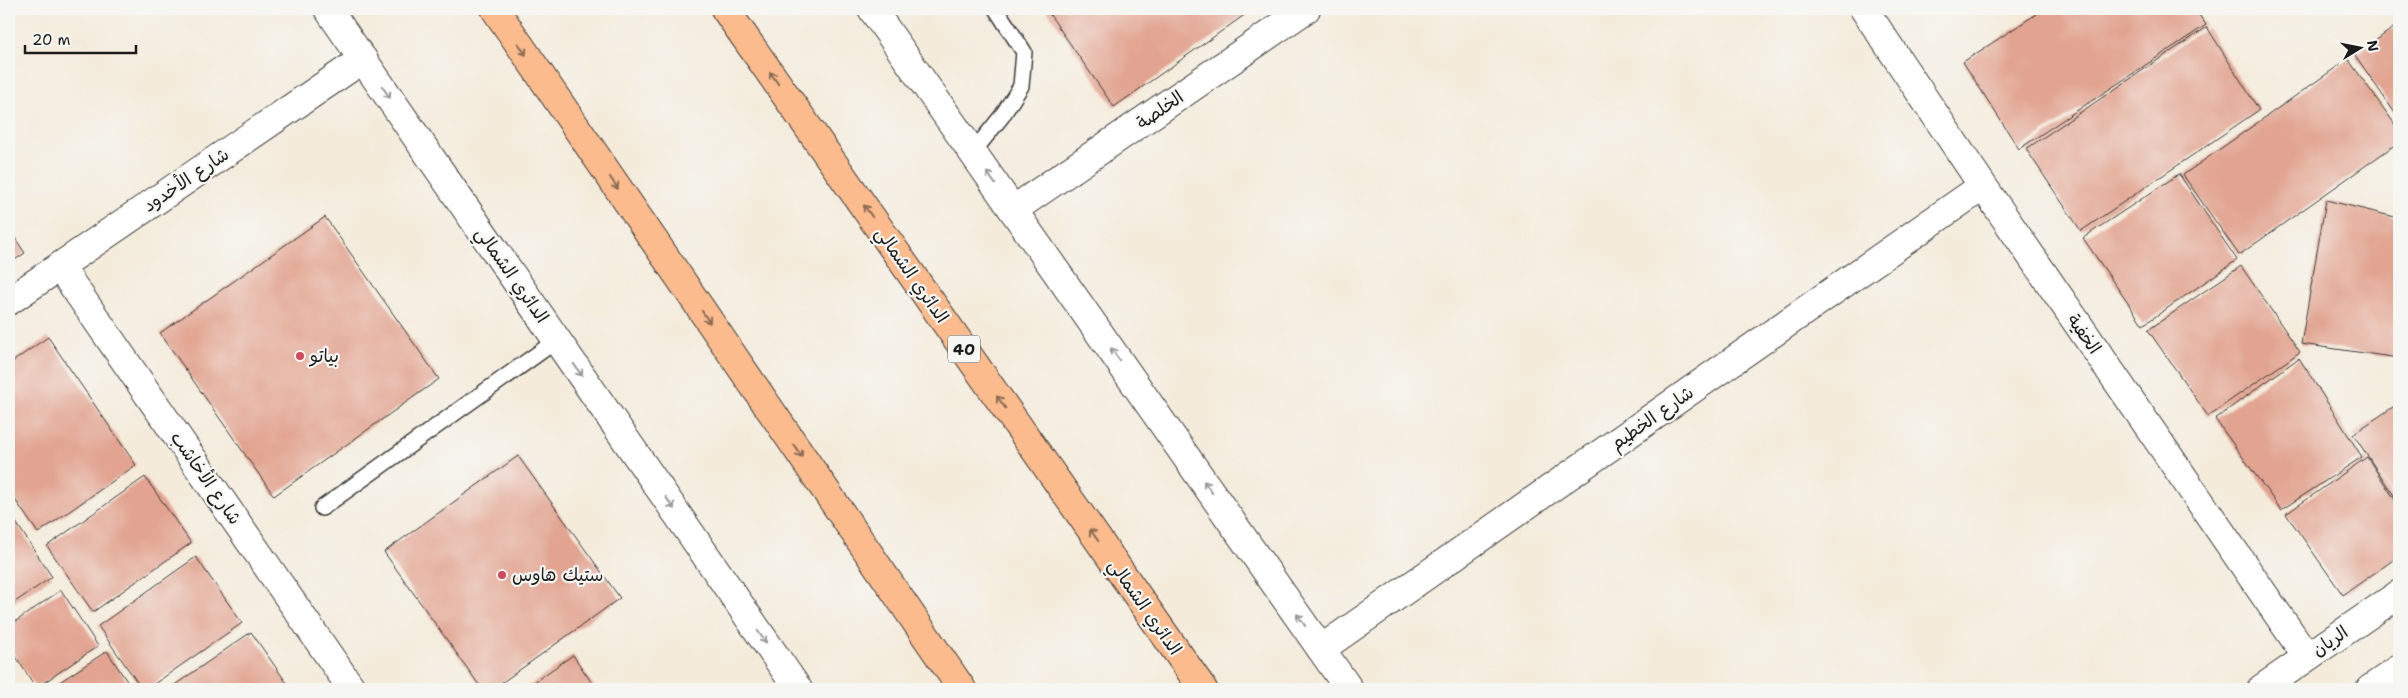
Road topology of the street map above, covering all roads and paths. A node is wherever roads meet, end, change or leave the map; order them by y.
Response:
1 (328, 9) edge
2 (495, 9) edge
3 (725, 9) edge
4 (872, 9) edge
5 (996, 9) edge
6 (1306, 9) edge
7 (1864, 9) edge
8 (363, 59) junction
9 (972, 152) junction
10 (1983, 186) junction
11 (1014, 210) junction
12 (60, 267) junction
13 (9, 301) edge
14 (557, 340) junction
15 (322, 508) dead end
16 (2399, 594) edge
17 (1321, 649) junction
18 (2307, 657) junction
19 (2399, 669) edge
20 (352, 689) edge
21 (798, 689) edge
22 (962, 689) edge
23 (1203, 689) edge
24 (1349, 689) edge
25 (2261, 689) edge
26 (2370, 689) edge

1 - 8 street, الدائري الشمالي
2 -> 22 highway
23 -> 3 highway, الدائري الشمالي / 40
4 - 9 street
5 - 9 lane
6 - 11 street, الخلصة
7 - 10 street, الخفية
8 - 12 street, شارع الأخدود
8 -> 14 street, الدائري الشمالي
11 -> 9 street
10 - 17 street, شارع الخطيم
10 - 18 street, الخفية
17 -> 11 street
12 - 13 street, شارع الأخدود
12 - 20 street, شارع الأخاشب
14 - 15 lane
14 -> 21 street, الدائري الشمالي
16 - 18 street, الريان
17 - 24 street
18 - 25 street, الريان
19 - 26 street

